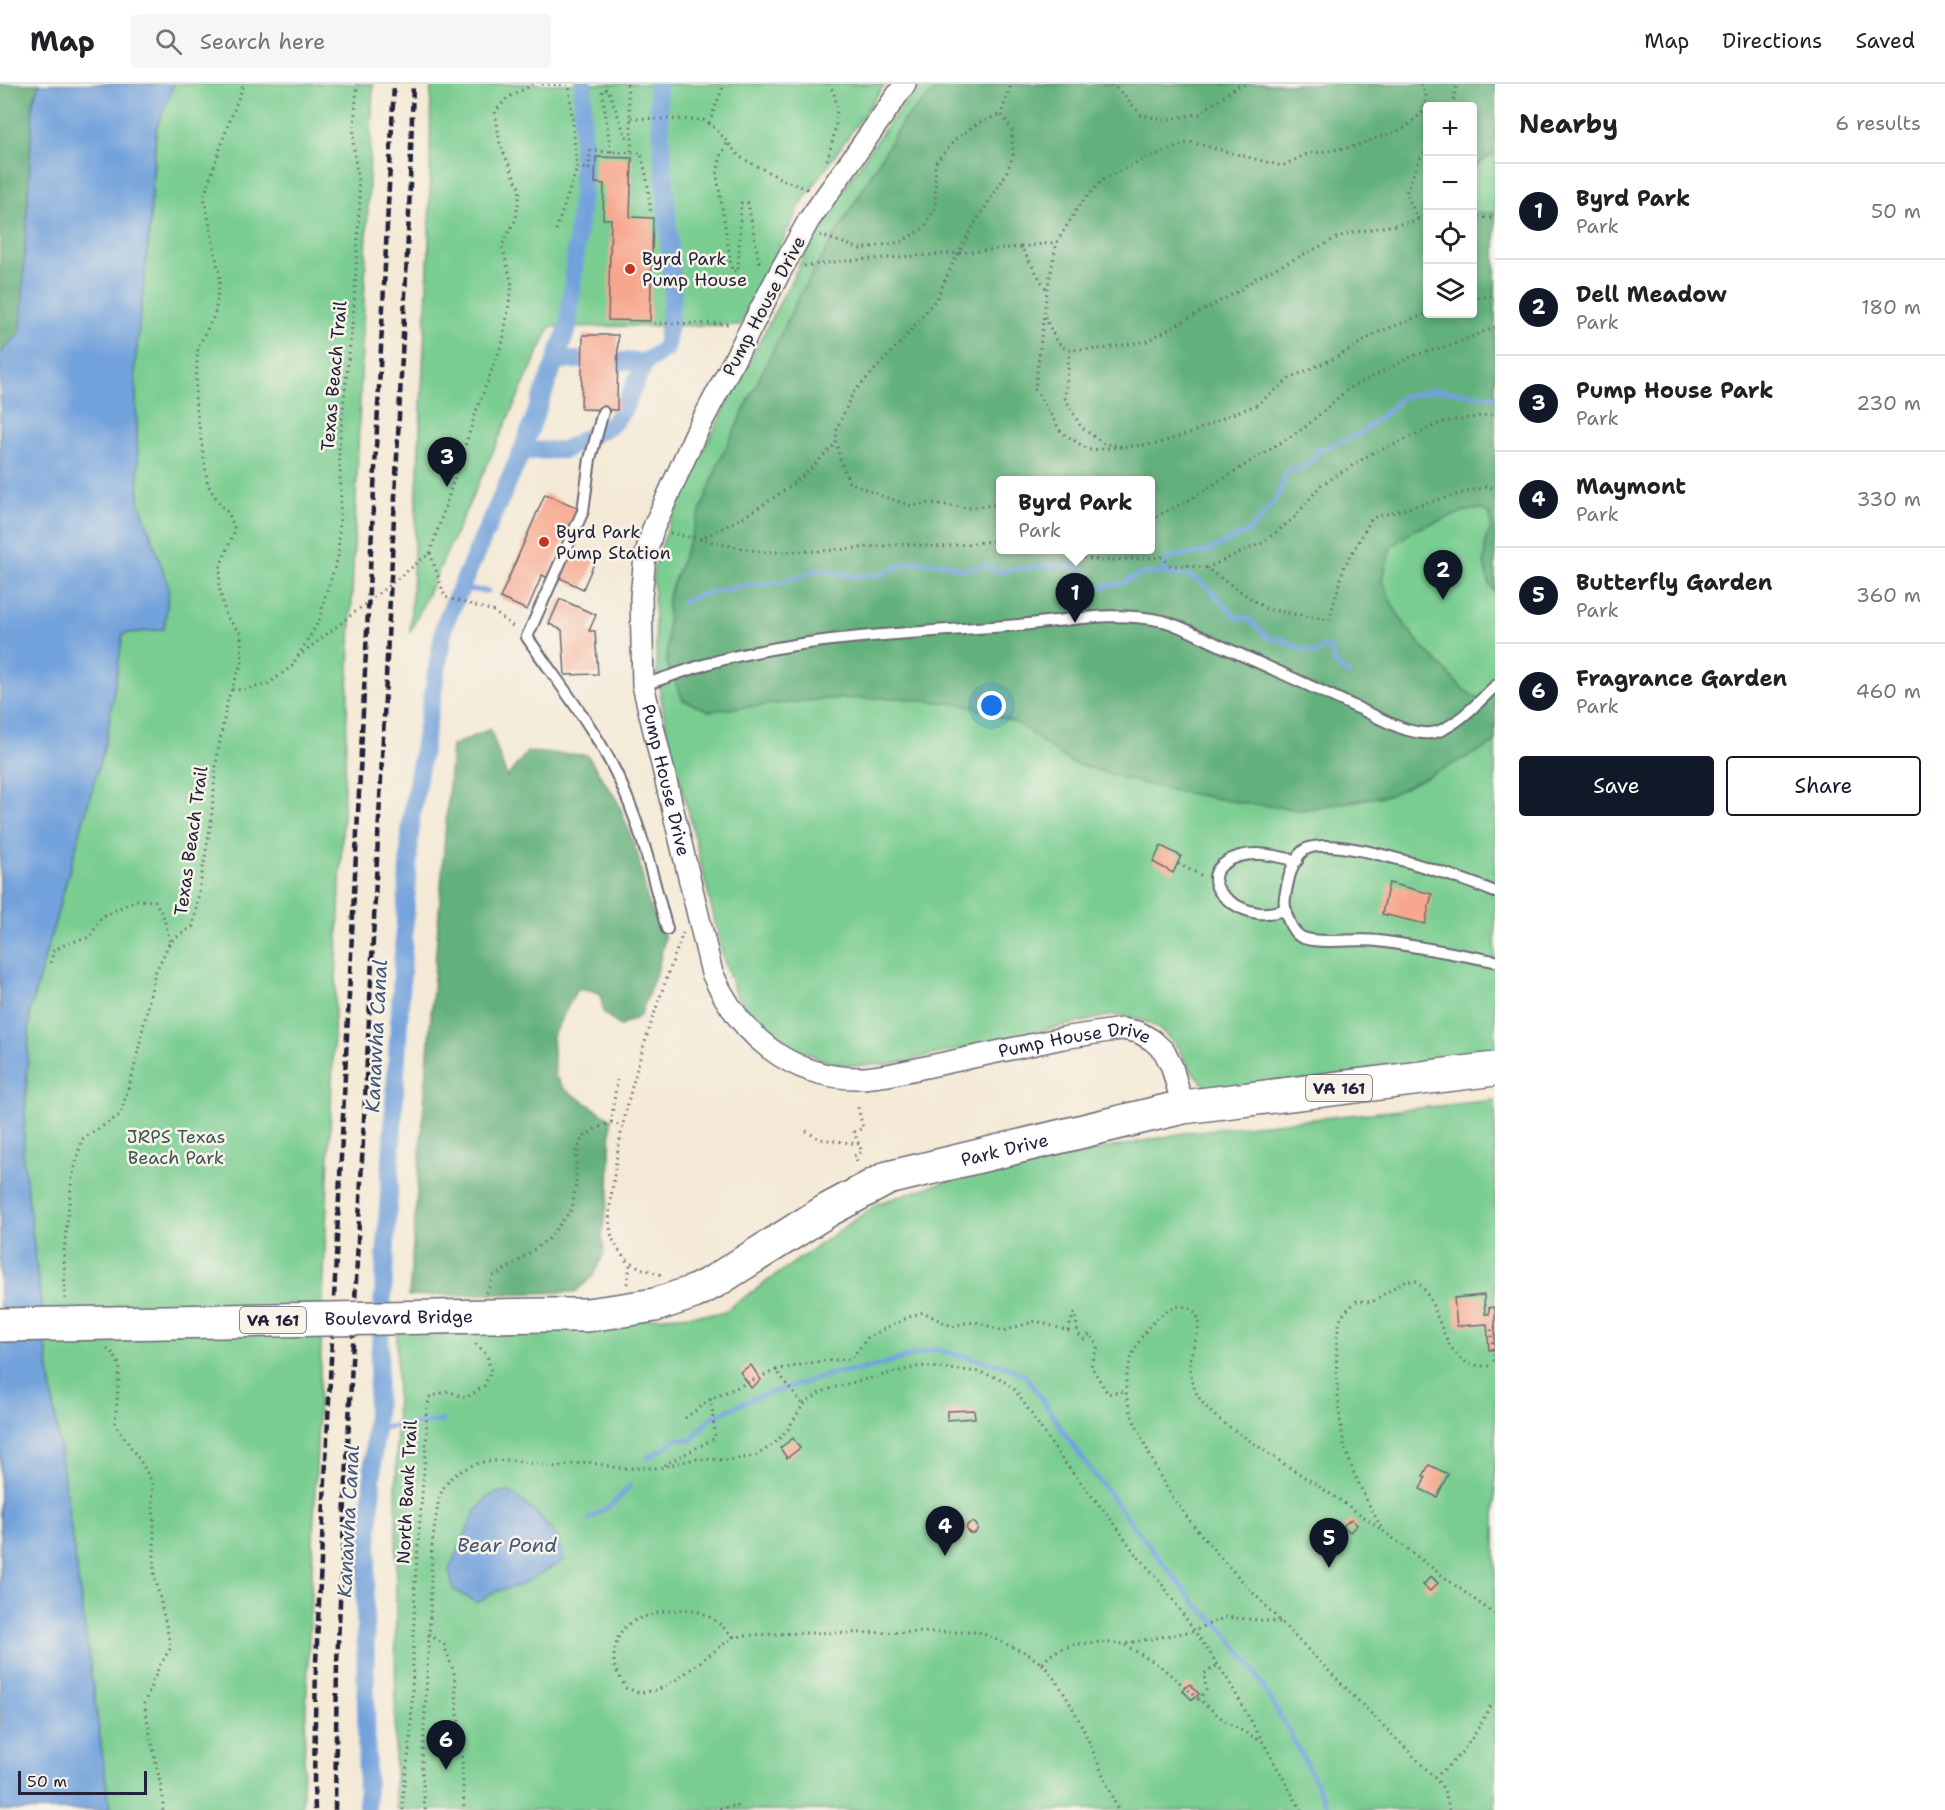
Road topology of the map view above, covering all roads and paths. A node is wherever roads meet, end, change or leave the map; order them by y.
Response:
1 (244, 84) edge
2 (357, 84) edge
3 (534, 84) edge
4 (542, 84) edge
5 (627, 84) edge
6 (724, 84) edge
7 (829, 84) edge
8 (905, 84) edge
9 (1011, 84) edge
10 (1111, 84) edge
11 (1250, 84) edge
12 (1421, 84) edge
13 (1458, 84) edge
14 (569, 85) edge
15 (1453, 102) edge
16 (1001, 114) junction
17 (631, 118) junction
18 (709, 123) junction
19 (632, 138) junction
20 (727, 144) junction
21 (611, 152) junction
22 (631, 152) junction
23 (1423, 154) edge
24 (826, 162) dead end
25 (577, 168) junction
26 (828, 196) junction
27 (651, 215) dead end
28 (1477, 217) edge
29 (1495, 218) edge
30 (1419, 219) junction
31 (1423, 219) edge
32 (555, 230) dead end
33 (803, 232) junction
34 (1057, 242) junction
35 (1021, 247) junction
36 (959, 253) junction
37 (782, 270) junction
38 (1047, 290) junction
39 (1495, 295) edge
40 (1477, 298) edge
41 (1423, 315) edge
42 (1044, 317) junction
43 (654, 323) dead end
44 (733, 324) dead end
45 (1495, 327) edge
46 (1070, 350) junction
47 (603, 412) dead end
48 (1495, 414) edge
49 (836, 442) junction
50 (1132, 447) junction
51 (1495, 488) edge
52 (996, 504) edge
53 (1155, 516) edge
54 (653, 530) junction
55 (699, 540) junction
56 (996, 540) edge
57 (430, 553) junction
58 (1067, 554) edge
59 (1206, 568) junction
60 (527, 637) junction
61 (298, 657) junction
62 (643, 685) junction
63 (1495, 686) edge
64 (232, 689) junction
65 (1297, 861) junction
66 (1178, 864) dead end
67 (1216, 881) junction
68 (1495, 892) edge
69 (695, 900) junction
70 (1286, 910) junction
71 (667, 929) dead end
72 (170, 942) junction
73 (1495, 961) edge
74 (51, 963) dead end
75 (1495, 1069) edge
76 (617, 1080) dead end
77 (858, 1107) dead end
78 (1183, 1107) junction
79 (611, 1122) junction
80 (622, 1127) junction
81 (806, 1131) dead end
82 (859, 1144) junction
83 (857, 1161) dead end
84 (624, 1256) junction
85 (669, 1276) dead end
86 (623, 1288) dead end
87 (486, 1293) dead end
88 (68, 1308) dead end
89 (546, 1315) joint
90 (0, 1325) edge
91 (1495, 1328) edge
92 (468, 1336) dead end
93 (104, 1347) dead end
94 (1494, 1361) edge
95 (1489, 1366) dead end
96 (776, 1370) junction
97 (1125, 1391) junction
98 (711, 1399) junction
99 (803, 1405) junction
100 (685, 1418) dead end
101 (659, 1468) junction
102 (1382, 1528) junction
103 (1495, 1614) edge
104 (1282, 1623) junction
105 (1193, 1631) junction
106 (429, 1634) junction
107 (733, 1637) junction
108 (1123, 1644) junction
109 (1042, 1664) junction
110 (1218, 1665) junction
111 (1198, 1700) junction
112 (1492, 1702) dead end
113 (1263, 1742) junction
114 (1434, 1777) junction
115 (163, 1810) edge
116 (403, 1810) edge
117 (425, 1810) edge
118 (464, 1810) edge
119 (714, 1810) edge
120 (738, 1810) edge
121 (1118, 1810) edge
122 (1300, 1810) edge
123 (1450, 1810) edge

1 - 64 path, Texas Beach Trail
2 - 61 path, Texas Beach Trail
3 - 57 path
4 - 14 path
5 - 17 path
6 - 18 path
7 - 24 path
8 - 26 street, Pump House Drive
9 - 16 path
10 - 11 path
12 - 34 path
13 - 15 path
14 - 25 path
16 - 33 path
16 - 36 path
17 - 18 path
17 - 19 path
18 - 20 path
19 - 21 path
19 - 22 path
20 - 26 path
20 - 37 path
21 - 22 path
21 - 25 path
22 - 27 path
23 - 30 path
25 - 32 path
26 - 33 street, Pump House Drive
28 - 29 path
30 - 31 path
30 - 46 path
33 - 37 street, Pump House Drive
34 - 35 path
34 - 38 path
35 - 36 path
35 - 38 path
36 - 37 path
36 - 49 path
37 - 54 street, Pump House Drive
38 - 42 path
39 - 40 path
41 - 50 path
42 - 46 path
42 - 50 path
43 - 44 path
45 - 53 path
46 - 50 path
47 - 60 lane
48 - 59 path
49 - 52 path
49 - 55 path
51 - 59 path
54 - 55 path
54 - 62 street, Pump House Drive
55 - 56 path
57 - 60 path
57 - 61 path
58 - 59 path
60 - 71 lane
61 - 64 path, Texas Beach Trail
62 - 63 lane
62 - 69 street, Pump House Drive
64 - 72 path, Texas Beach Trail
65 - 67 lane
65 - 68 lane
65 - 70 lane
66 - 67 path
67 - 70 lane
69 - 78 street, Pump House Drive
69 - 80 path
70 - 73 lane
72 - 74 path
72 - 88 path, Texas Beach Trail
75 - 78 main road, Park Drive / VA 161
76 - 79 path
77 - 82 path
78 - 89 main road, Park Drive / VA 161
79 - 80 path
79 - 87 path
80 - 84 path
81 - 82 path
82 - 83 path
84 - 85 path
84 - 86 path
89 - 90 main road, Boulevard Bridge / VA 161, bridge
91 - 94 path
92 - 116 path, North Bank Trail
93 - 115 path
95 - 102 path
96 - 97 path
96 - 98 path
96 - 99 path
97 - 102 path
97 - 104 path
98 - 100 path
98 - 101 path
99 - 101 path
99 - 105 path
101 - 106 path
102 - 103 path
104 - 105 path
104 - 114 path
105 - 108 path
105 - 110 path
106 - 117 path
106 - 118 path
107 - 107 path
107 - 109 path
108 - 109 path
108 - 111 path
109 - 121 path
110 - 111 path
110 - 113 path
111 - 113 path
112 - 114 path
113 - 122 path
114 - 123 path
119 - 120 path

